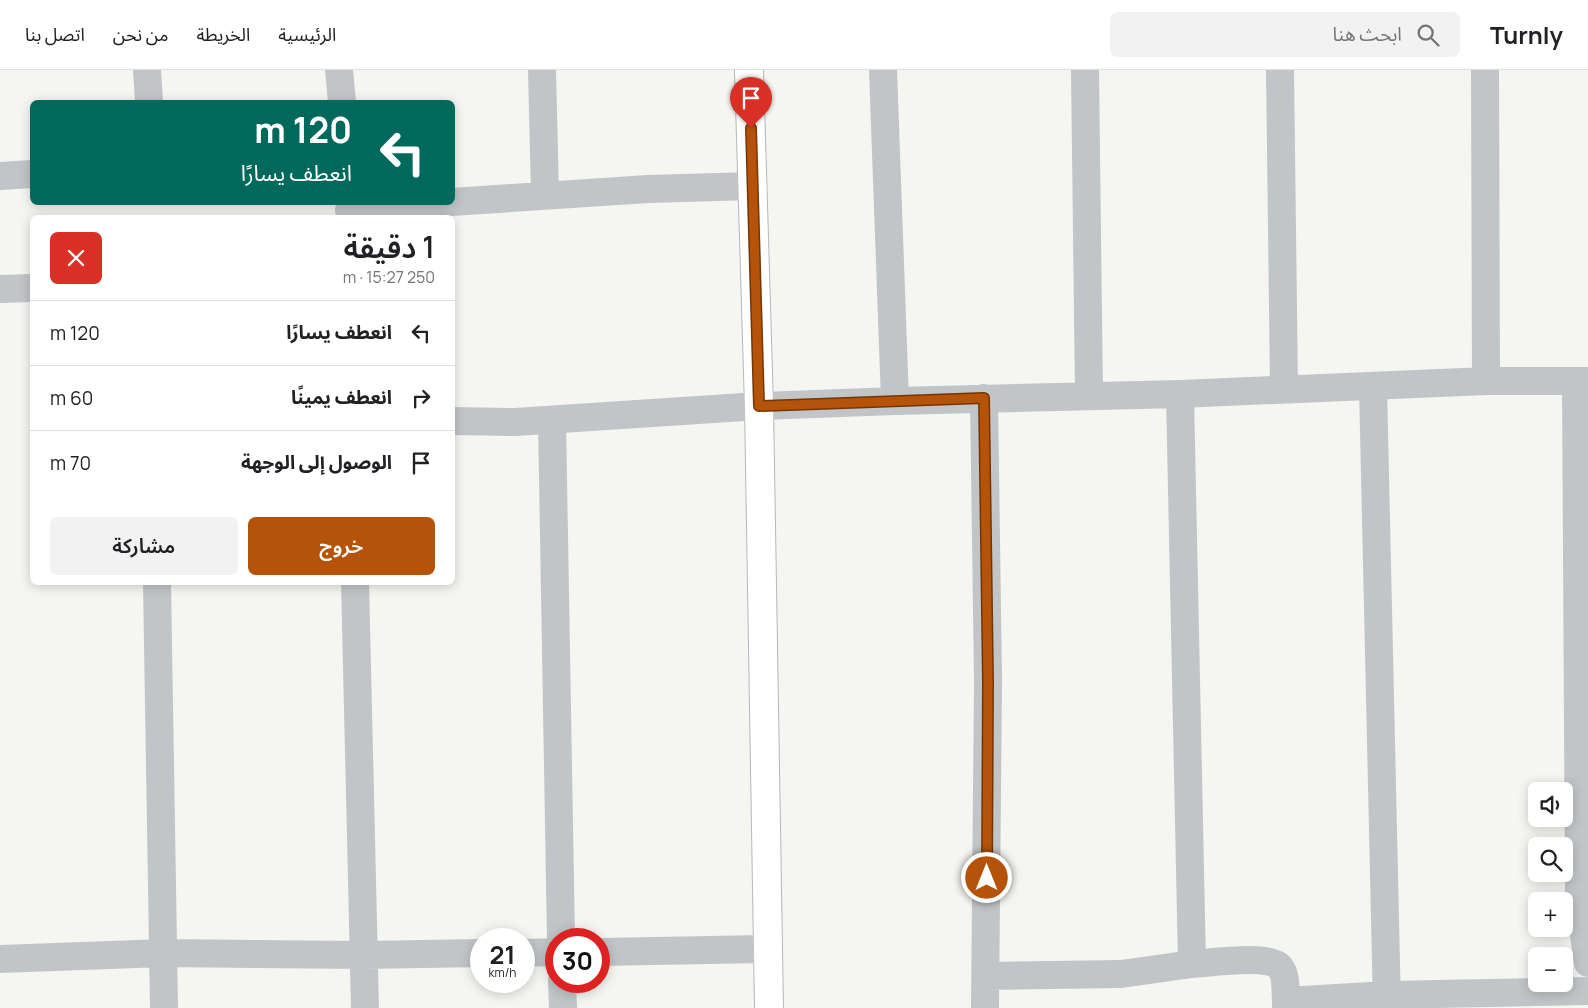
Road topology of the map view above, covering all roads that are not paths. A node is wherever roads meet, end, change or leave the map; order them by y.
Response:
1 (147, 70) edge
2 (339, 70) edge
3 (542, 70) edge
4 (749, 70) edge
5 (883, 70) edge
6 (1085, 70) edge
7 (1280, 70) edge
8 (1485, 70) edge
9 (149, 100) edge
10 (342, 100) edge
11 (30, 174) edge
12 (0, 176) edge
13 (753, 186) junction
14 (545, 195) junction
15 (455, 202) edge
16 (409, 205) edge
17 (349, 210) edge
18 (30, 288) edge
19 (0, 289) edge
20 (1486, 381) junction
21 (1582, 381) edge
22 (1373, 386) junction
23 (1284, 389) junction
24 (1180, 394) junction
25 (1089, 396) junction
26 (984, 398) junction
27 (895, 400) junction
28 (759, 406) junction
29 (552, 420) junction
30 (455, 421) edge
31 (157, 585) edge
32 (355, 585) edge
33 (561, 928) edge
34 (768, 949) junction
35 (610, 952) edge
36 (164, 953) junction
37 (470, 953) edge
38 (364, 955) junction
39 (0, 959) edge
40 (1588, 963) edge
41 (1192, 964) junction
42 (986, 976) junction
43 (1588, 991) edge
44 (562, 993) edge
45 (1387, 1001) edge
46 (1286, 1004) edge
47 (164, 1008) edge
48 (365, 1008) edge
49 (563, 1008) edge
50 (769, 1008) edge
51 (985, 1008) edge

1 - 9 street
2 - 10 street
3 - 14 street
4 - 13 street
5 - 27 street
6 - 25 street
7 - 23 street
8 - 20 street
11 - 12 street
13 - 14 street
13 - 28 street
14 - 15 street
16 - 17 street
18 - 19 street
20 - 21 street
20 - 22 street
21 - 40 street
22 - 23 street
22 - 45 street
23 - 24 street
24 - 25 street
24 - 41 street
25 - 26 street
26 - 27 street
26 - 42 street
27 - 28 street
28 - 29 street
28 - 34 street
29 - 30 street
29 - 33 street
31 - 36 street
32 - 38 street
34 - 35 street
34 - 50 street
36 - 38 street
36 - 39 street
36 - 47 street
37 - 38 street
38 - 48 street
41 - 42 street
41 - 46 street
42 - 51 street
43 - 45 street
44 - 49 street
45 - 46 street

